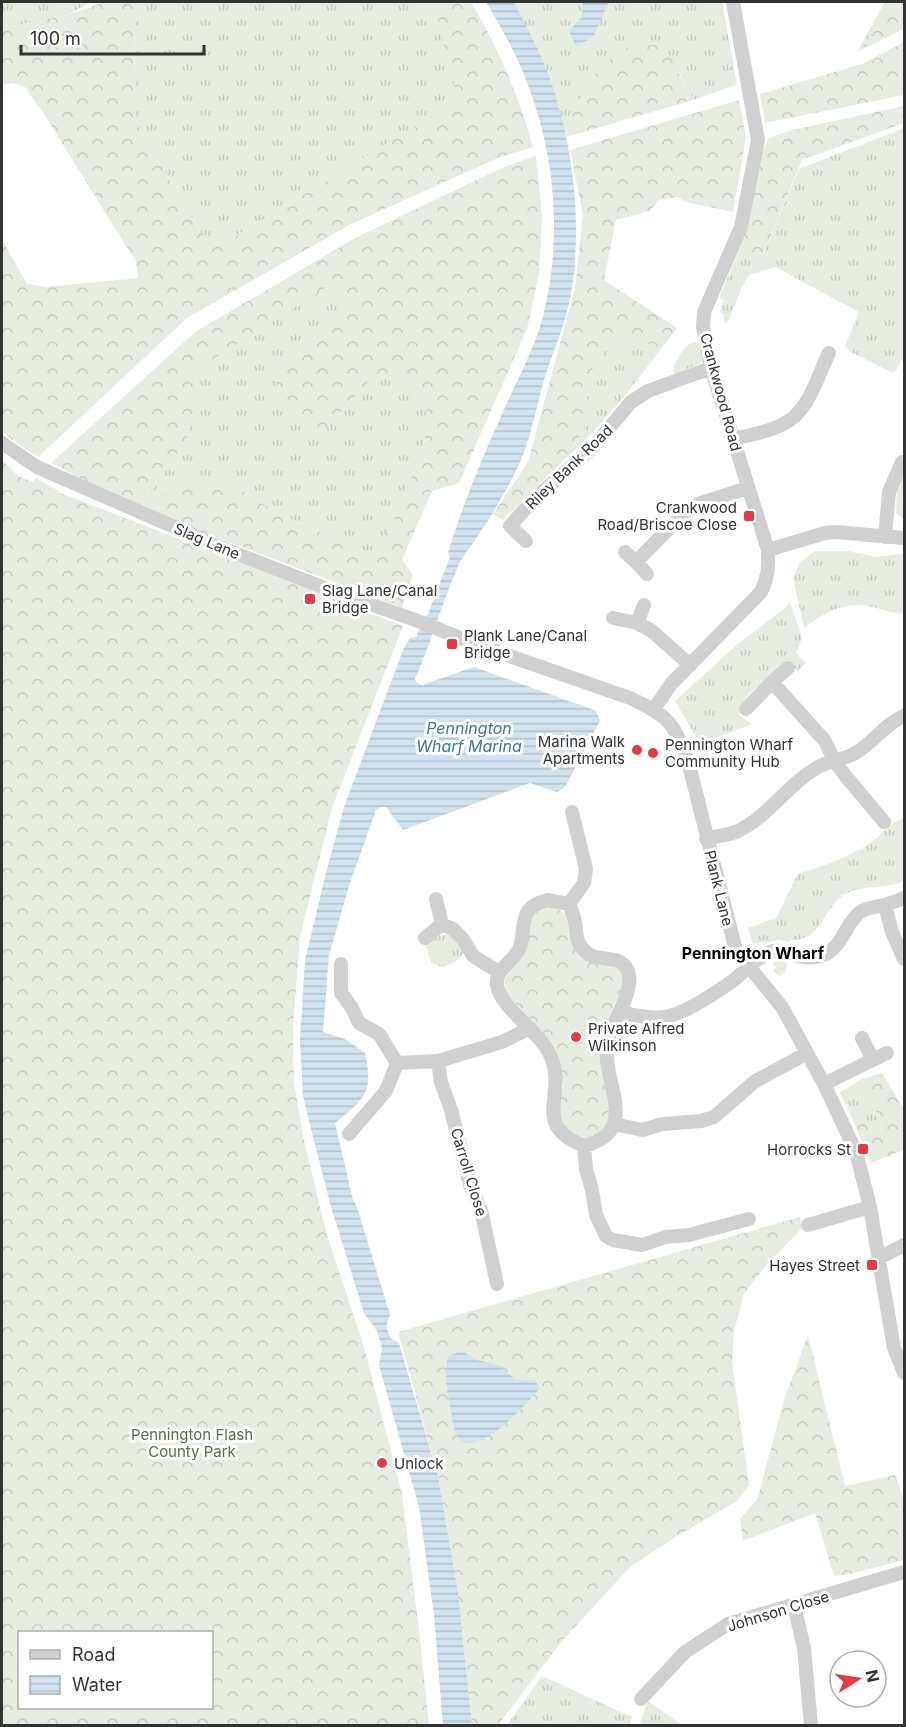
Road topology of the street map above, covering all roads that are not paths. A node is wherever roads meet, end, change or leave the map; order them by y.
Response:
1 (733, 2) edge
2 (829, 353) dead end
3 (711, 368) junction
4 (734, 440) junction
5 (2, 443) edge
6 (902, 462) dead end
7 (748, 488) junction
8 (885, 537) junction
9 (904, 538) edge
10 (526, 541) dead end
11 (768, 550) junction
12 (625, 552) dead end
13 (636, 562) junction
14 (647, 574) dead end
15 (644, 605) dead end
16 (613, 618) dead end
17 (637, 623) junction
18 (444, 631) joint
19 (690, 665) junction
20 (788, 668) dead end
21 (772, 682) junction
22 (654, 709) junction
23 (746, 709) dead end
24 (904, 716) edge
25 (834, 760) junction
26 (572, 812) dead end
27 (884, 822) dead end
28 (706, 838) junction
29 (904, 898) edge
30 (436, 899) dead end
31 (569, 904) junction
32 (885, 905) junction
33 (442, 924) junction
34 (425, 938) dead end
35 (904, 959) edge
36 (341, 964) dead end
37 (748, 967) junction
38 (499, 972) junction
39 (619, 1012) junction
40 (530, 1028) junction
41 (862, 1038) dead end
42 (807, 1053) junction
43 (887, 1053) dead end
44 (873, 1060) junction
45 (438, 1061) junction
46 (397, 1063) junction
47 (824, 1084) junction
48 (614, 1124) junction
49 (350, 1134) dead end
50 (584, 1146) junction
51 (870, 1207) junction
52 (749, 1219) dead end
53 (808, 1225) dead end
54 (904, 1245) edge
55 (879, 1258) junction
56 (497, 1284) dead end
57 (904, 1373) edge
58 (904, 1572) edge
59 (794, 1605) junction
60 (641, 1699) dead end
61 (811, 1725) edge

1 - 3 street, Crankwood Road
2 - 4 street
3 - 4 street, Crankwood Road
3 - 10 street, Riley Bank Road
4 - 7 street, Crankwood Road
5 - 18 street, Slag Lane
6 - 8 street
7 - 11 street, Crankwood Road
7 - 13 street
8 - 9 street
8 - 11 street
11 - 19 street, Crankwood Road
12 - 13 street
13 - 14 street
15 - 17 street
16 - 17 street
17 - 19 street
18 - 22 street, Plank Lane
19 - 22 street, Crankwood Road
20 - 21 street
21 - 23 street
21 - 25 street
22 - 28 street, Plank Lane
24 - 25 street
25 - 27 street
25 - 28 street
26 - 31 street
28 - 37 street, Plank Lane
29 - 32 street
30 - 33 street
31 - 38 street
31 - 39 street
32 - 35 street
32 - 37 street
33 - 34 street
33 - 38 street
36 - 46 street
37 - 39 street
37 - 42 street, Plank Lane
38 - 40 street
39 - 48 street
40 - 45 street
40 - 50 street
41 - 44 street
42 - 47 street, Plank Lane
42 - 48 street
43 - 44 street
44 - 47 street
45 - 46 street
45 - 56 street, Carroll Close
46 - 49 street
47 - 51 street, Plank Lane
48 - 50 street
50 - 52 street
51 - 53 street
51 - 55 street, Plank Lane
54 - 55 street
55 - 57 street, Plank Lane
58 - 59 street, Johnson Close
59 - 60 street, Johnson Close
59 - 61 street

